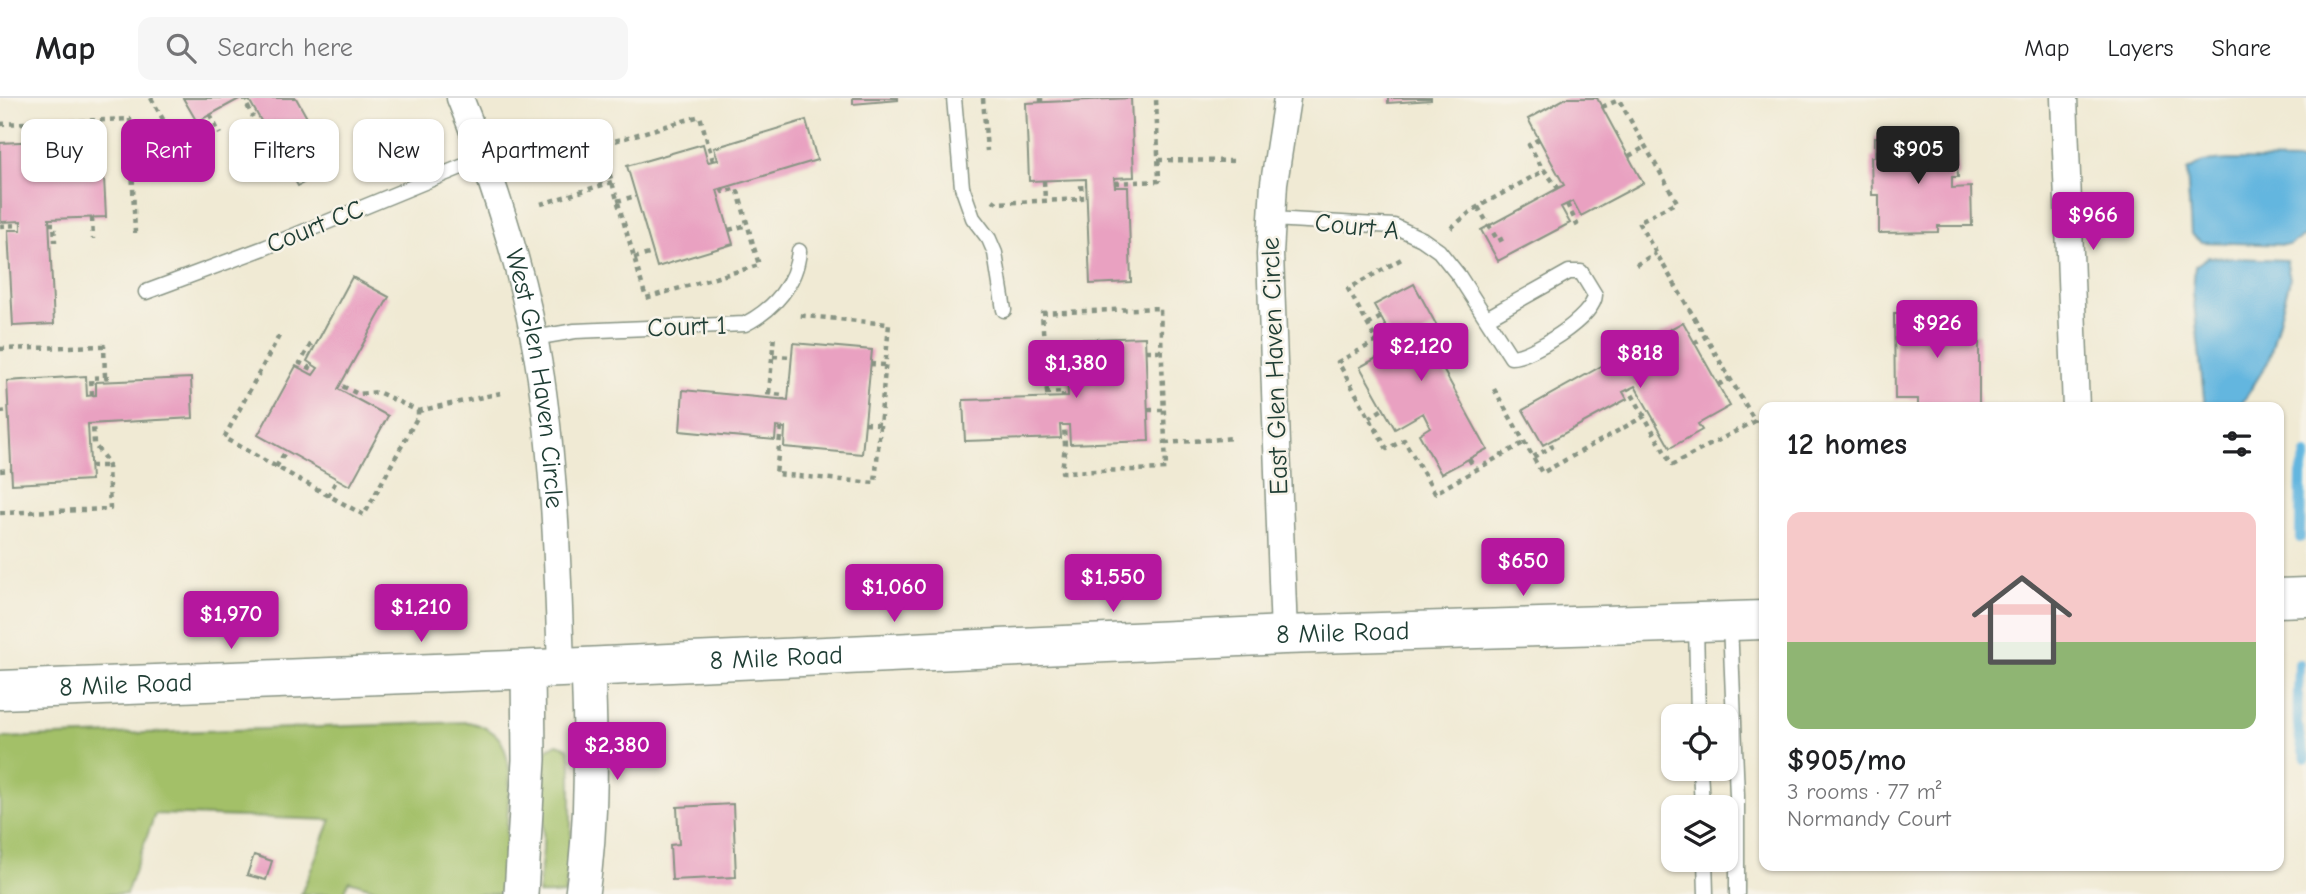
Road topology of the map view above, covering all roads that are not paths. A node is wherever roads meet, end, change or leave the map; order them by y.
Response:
1 (460, 98) edge
2 (954, 98) edge
3 (1287, 98) edge
4 (2064, 98) edge
5 (468, 119) edge
6 (458, 168) edge
7 (491, 182) edge
8 (1272, 219) junction
9 (799, 251) dead end
10 (146, 292) dead end
11 (1004, 310) dead end
12 (1487, 318) junction
13 (534, 338) junction
14 (2076, 402) edge
15 (2306, 597) edge
16 (2284, 598) edge
17 (1730, 621) edge
18 (1284, 635) junction
19 (559, 668) junction
20 (0, 690) edge
21 (1702, 704) edge
22 (1705, 872) edge
23 (521, 894) edge
24 (582, 894) edge
25 (1706, 894) edge
26 (1737, 894) edge

1 - 5 street, West Glen Haven Circle
2 - 11 lane
3 - 8 street, East Glen Haven Circle
4 - 14 street
6 - 10 lane, Court CC
7 - 13 street, West Glen Haven Circle
8 - 12 lane, Court A
8 - 18 street, East Glen Haven Circle
9 - 13 lane, Court 1
12 - 12 lane, Court A
13 - 19 street, West Glen Haven Circle
15 - 16 main road
17 - 18 main road, 8 Mile Road
17 - 21 lane
17 - 26 lane
18 - 19 main road, 8 Mile Road
19 - 20 main road, 8 Mile Road
19 - 23 street
19 - 24 street
22 - 25 lane

